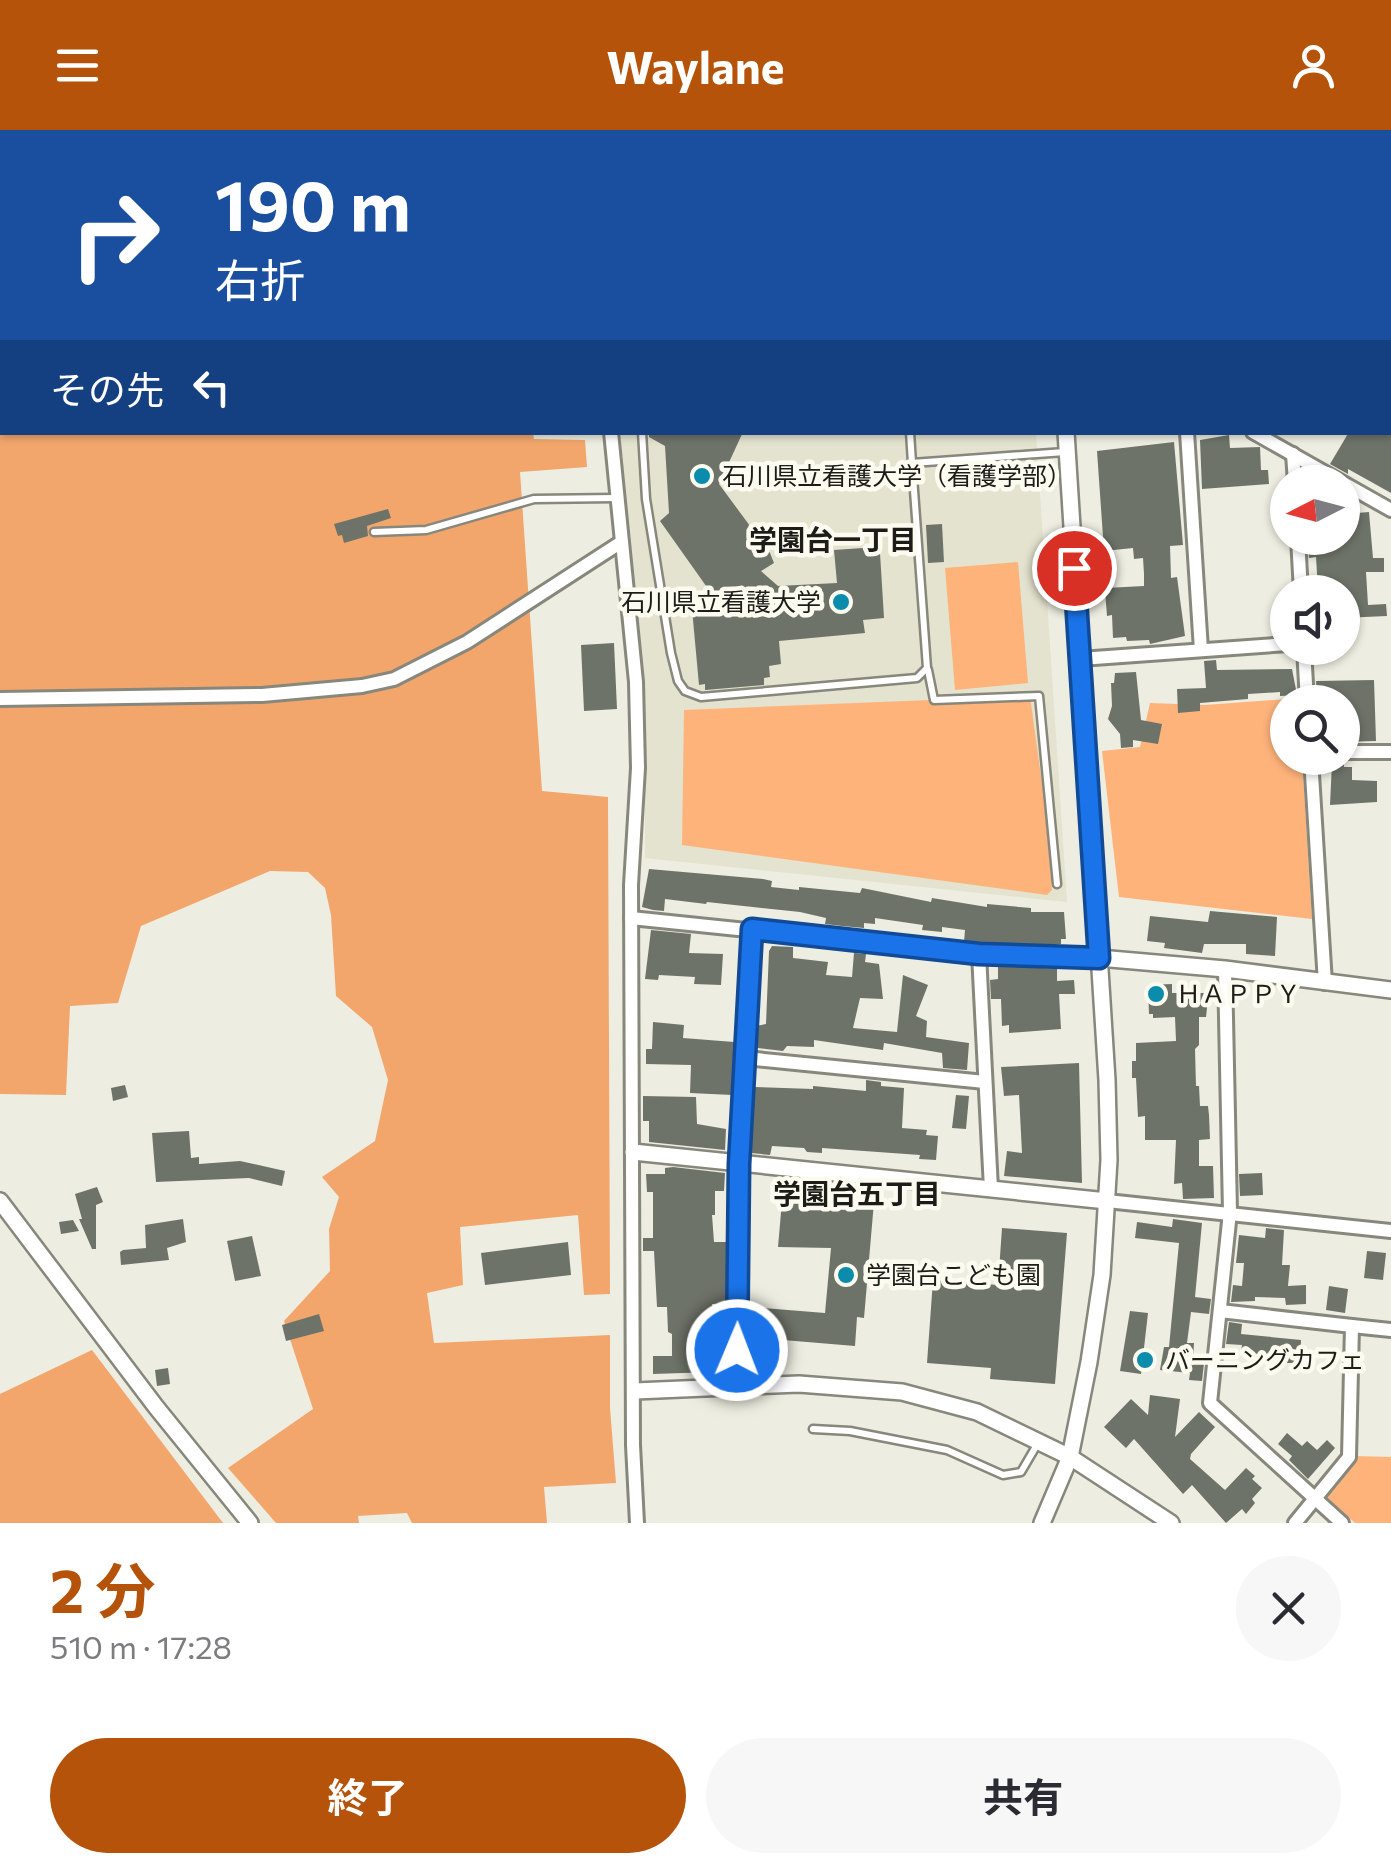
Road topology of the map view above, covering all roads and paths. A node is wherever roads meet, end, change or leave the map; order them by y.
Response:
1 (611, 435) edge
2 (642, 435) edge
3 (910, 435) edge
4 (1066, 435) edge
5 (1186, 435) edge
6 (1259, 435) edge
7 (1067, 452) junction
8 (1294, 454) junction
9 (912, 463) junction
10 (1294, 465) edge
11 (616, 498) junction
12 (1391, 510) edge
13 (374, 532) dead end
14 (620, 543) junction
15 (1270, 645) edge
16 (1201, 650) junction
17 (1080, 659) junction
18 (928, 668) junction
19 (0, 699) edge
20 (1360, 752) edge
21 (1391, 752) edge
22 (1312, 775) edge
23 (1057, 884) dead end
24 (631, 918) junction
25 (752, 929) junction
26 (979, 954) junction
27 (1099, 958) junction
28 (1225, 969) junction
29 (1324, 983) junction
30 (1391, 990) edge
31 (744, 1058) junction
32 (985, 1082) junction
33 (633, 1152) junction
34 (739, 1164) junction
35 (991, 1189) junction
36 (0, 1201) edge
37 (1107, 1201) junction
38 (1230, 1212) junction
39 (1391, 1231) edge
40 (1220, 1311) junction
41 (1352, 1326) junction
42 (1391, 1330) edge
43 (736, 1386) junction
44 (635, 1390) junction
45 (813, 1429) dead end
46 (1039, 1442) junction
47 (1070, 1457) junction
48 (1315, 1498) junction
49 (250, 1523) edge
50 (637, 1523) edge
51 (1042, 1523) edge
52 (1172, 1523) edge
53 (1295, 1523) edge
54 (1342, 1523) edge

1 - 11 street
2 - 18 lane
3 - 9 lane
4 - 7 street
5 - 16 street
6 - 8 street
7 - 9 lane
7 - 17 street
8 - 10 street
8 - 12 street
9 - 18 lane
11 - 13 lane
11 - 14 street
14 - 19 street
14 - 24 street
15 - 16 street
16 - 17 street
17 - 27 street
18 - 23 lane
20 - 21 street
22 - 29 street
24 - 25 street
24 - 33 street
25 - 26 street
25 - 31 street
26 - 27 street
26 - 32 street
27 - 28 street
27 - 37 street
28 - 29 street
28 - 38 street
29 - 30 street
31 - 32 street
31 - 34 street
32 - 35 street
33 - 34 street
33 - 44 street
34 - 35 street
34 - 43 street
35 - 37 street
36 - 49 street
37 - 38 street
37 - 47 street
38 - 39 street
38 - 40 street
40 - 41 street
40 - 48 street
41 - 42 street
41 - 48 street
43 - 44 street
43 - 46 street
44 - 50 street
45 - 46 lane
46 - 47 street
47 - 51 street
47 - 52 street
48 - 53 street
48 - 54 street

